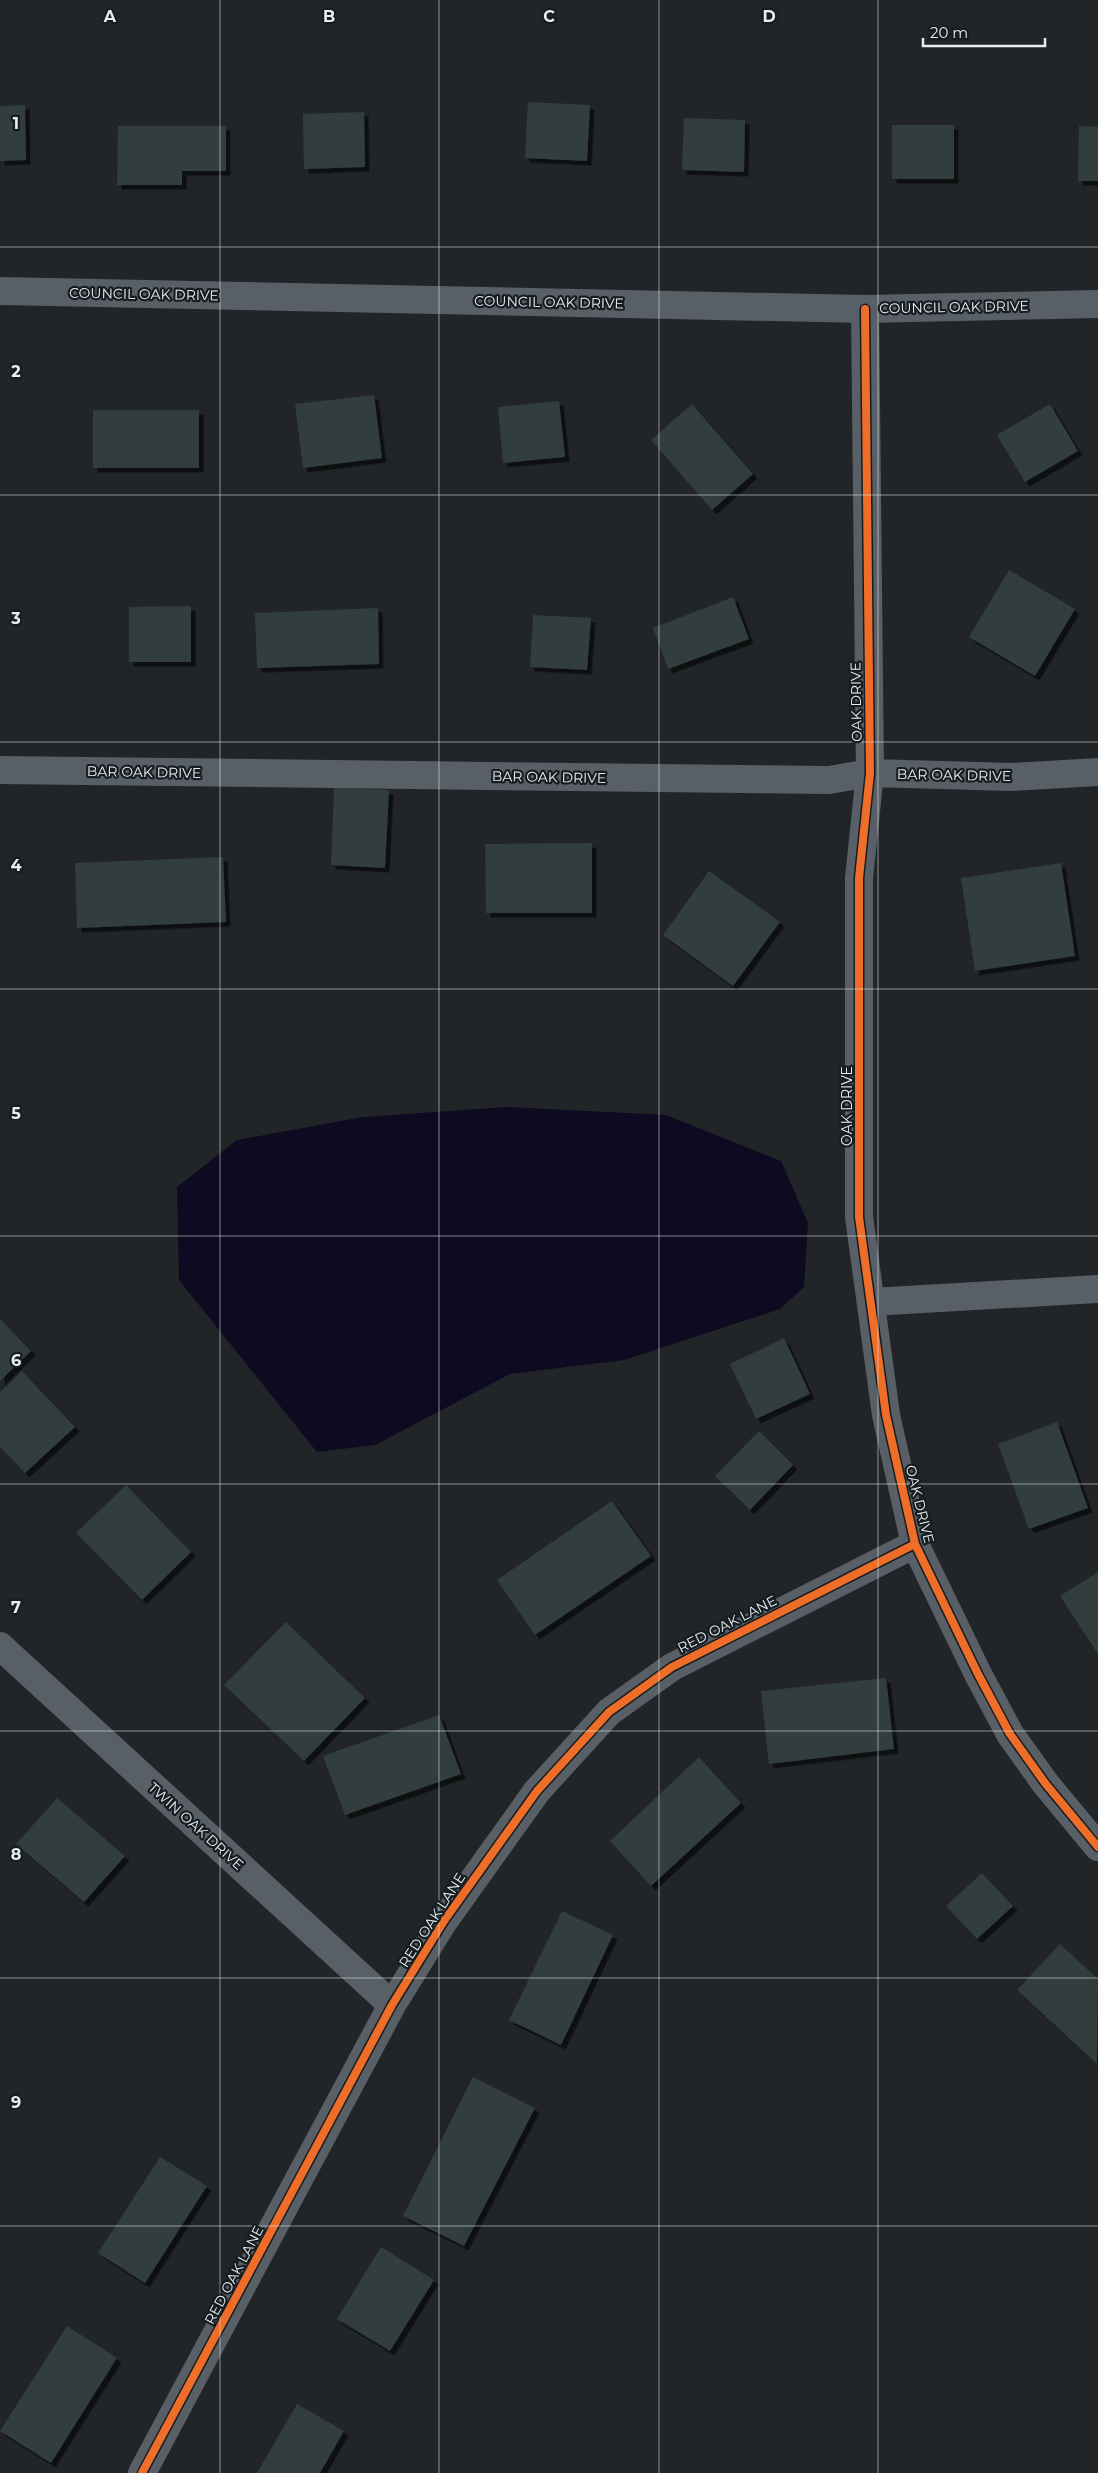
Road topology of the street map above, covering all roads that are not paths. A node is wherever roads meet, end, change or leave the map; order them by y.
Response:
1 (0, 291) edge
2 (1098, 304) edge
3 (865, 309) junction
4 (0, 770) edge
5 (1098, 772) edge
6 (870, 773) junction
7 (1098, 1289) edge
8 (871, 1302) junction
9 (915, 1544) junction
10 (0, 1646) edge
11 (1098, 1847) edge
12 (392, 2005) junction
13 (142, 2473) edge

1 - 3 street, COUNCIL OAK DRIVE
2 - 3 street, COUNCIL OAK DRIVE
3 - 6 street, OAK DRIVE
4 - 6 street, BAR OAK DRIVE
5 - 6 street, BAR OAK DRIVE
6 - 8 street, OAK DRIVE
7 - 8 street
8 - 9 street, OAK DRIVE
9 - 11 street, OAK DRIVE
9 - 12 street, RED OAK LANE
10 - 12 street, TWIN OAK DRIVE
12 - 13 street, RED OAK LANE

